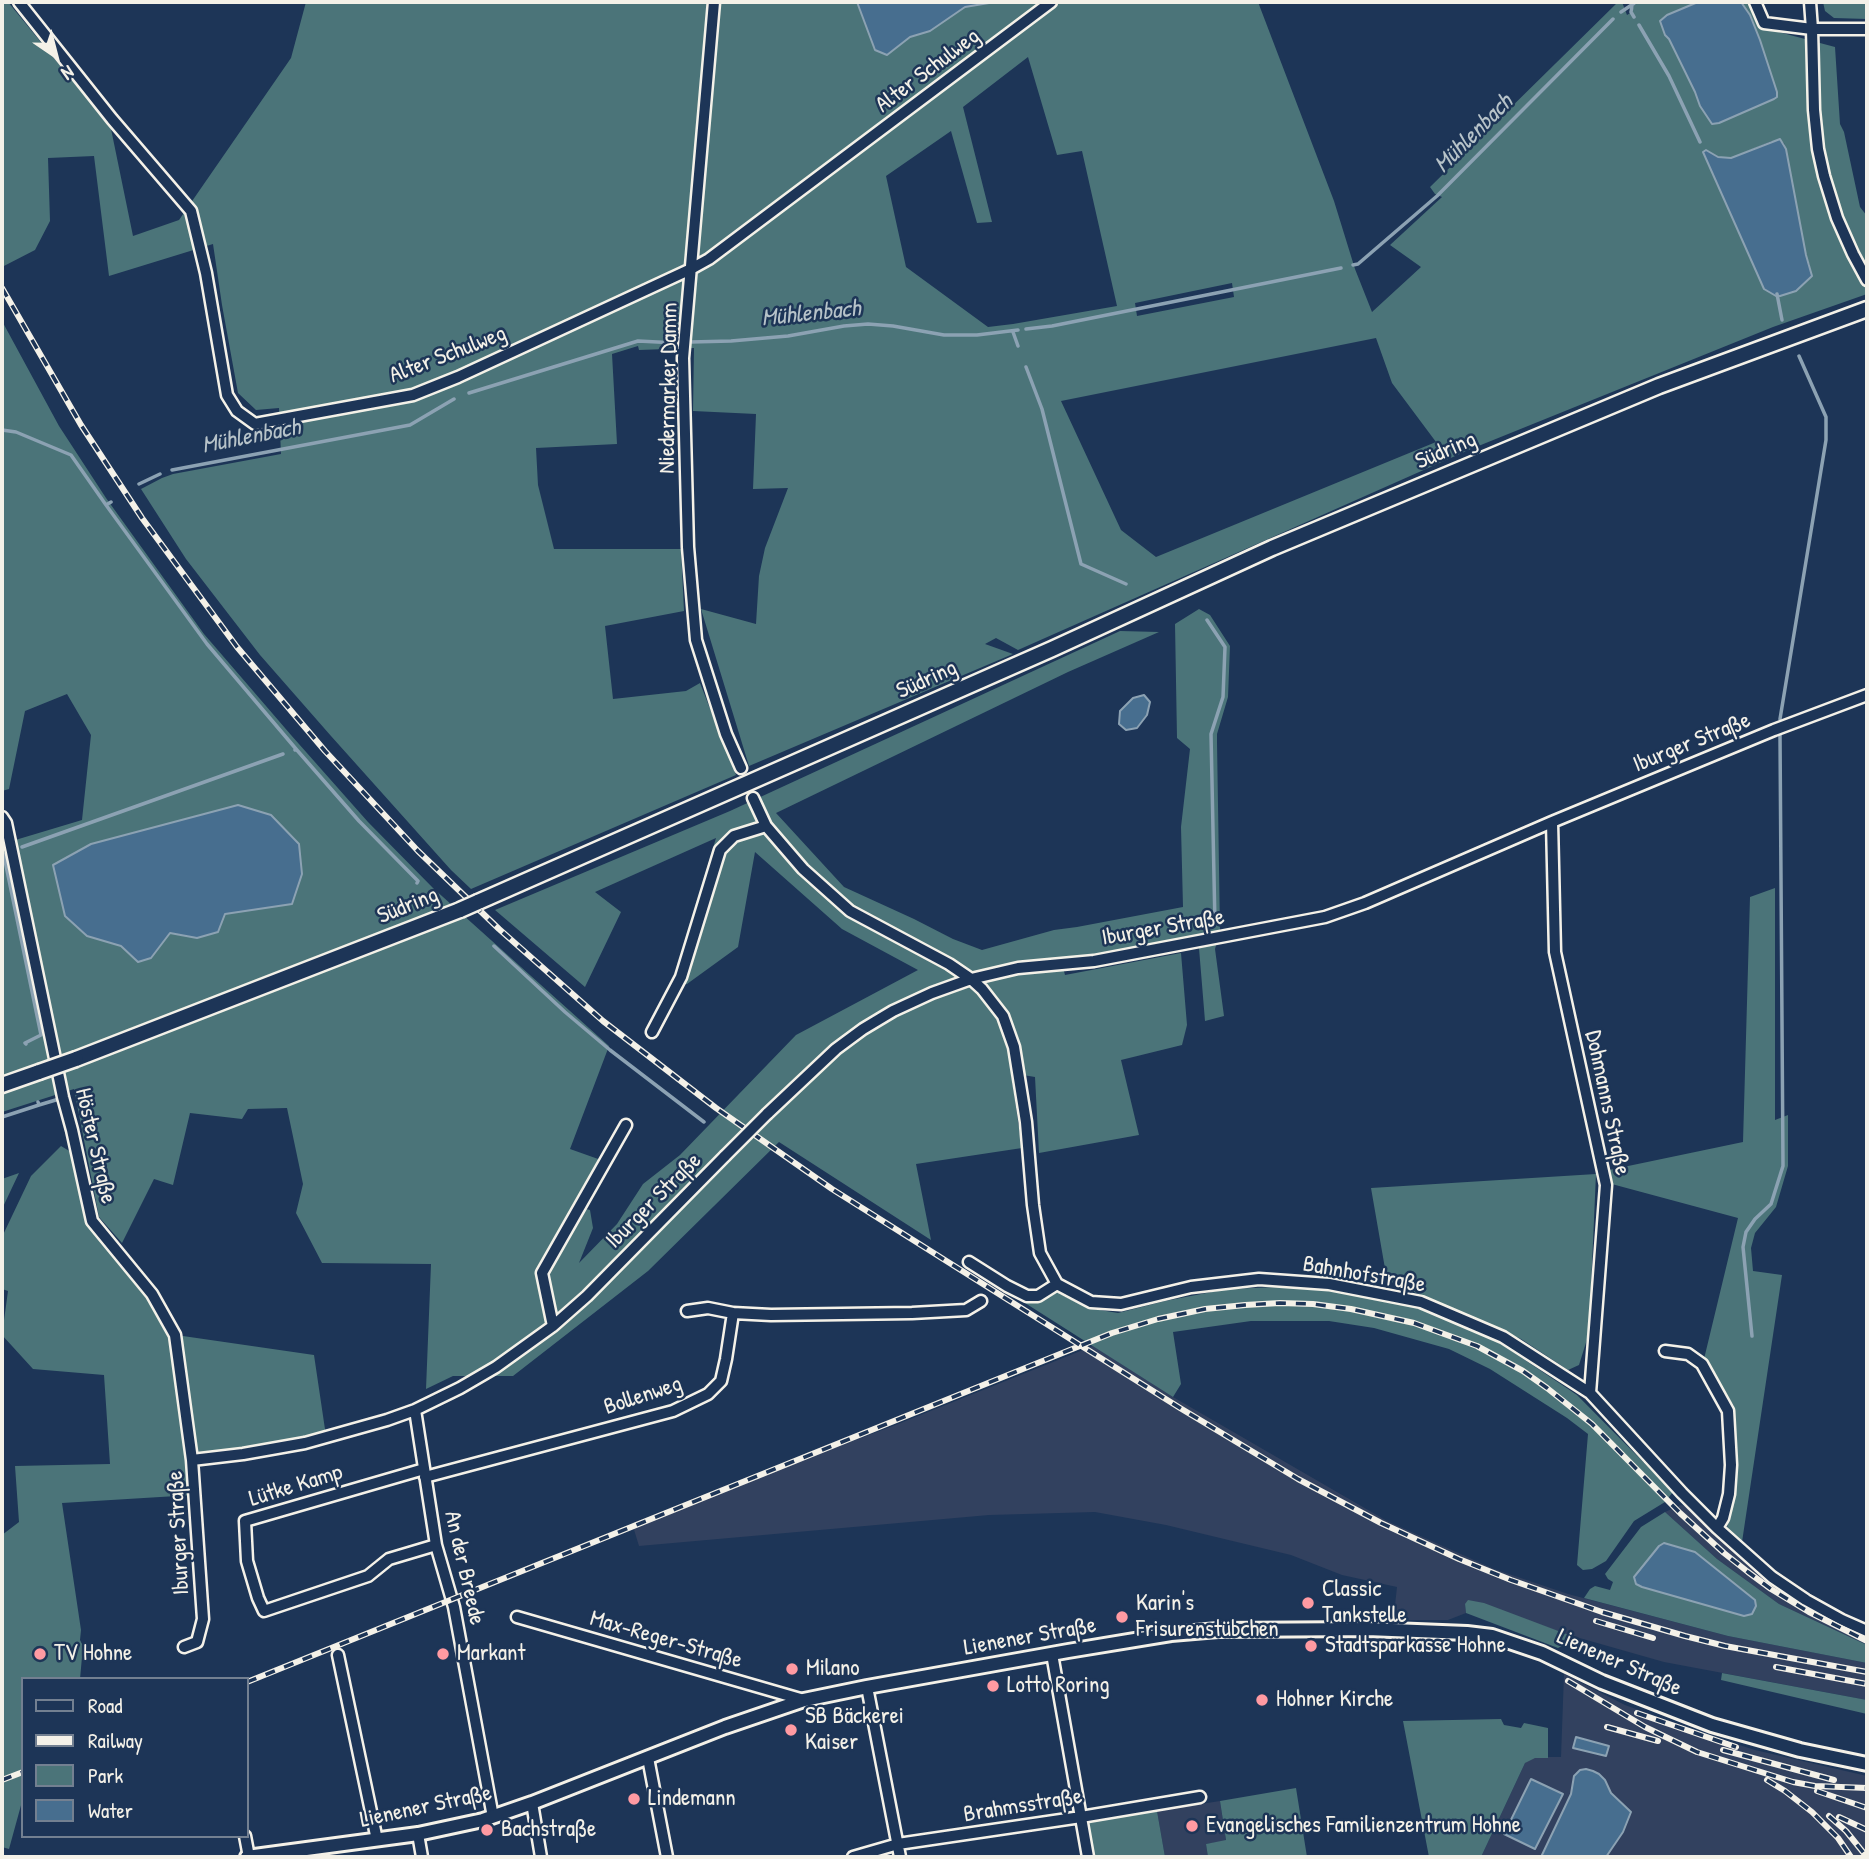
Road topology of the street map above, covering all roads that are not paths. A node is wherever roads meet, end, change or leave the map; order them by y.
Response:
1 (19, 2) edge
2 (714, 2) edge
3 (1051, 2) edge
4 (1755, 2) edge
5 (1810, 2) edge
6 (1812, 29) junction
7 (1867, 29) edge
8 (691, 269) junction
9 (1867, 280) edge
10 (1867, 309) edge
11 (1867, 695) edge
12 (741, 768) dead end
13 (753, 798) dead end
14 (2, 817) edge
15 (1552, 822) junction
16 (766, 826) junction
17 (971, 979) junction
18 (652, 1032) dead end
19 (2, 1085) edge
20 (626, 1125) dead end
21 (969, 1262) dead end
22 (1058, 1284) junction
23 (981, 1301) dead end
24 (687, 1311) dead end
25 (733, 1313) junction
26 (553, 1326) junction
27 (1665, 1351) dead end
28 (1590, 1394) junction
29 (415, 1410) junction
30 (192, 1460) junction
31 (425, 1473) junction
32 (1717, 1528) junction
33 (436, 1545) junction
34 (517, 1617) dead end
35 (1867, 1631) edge
36 (184, 1647) dead end
37 (1052, 1654) junction
38 (338, 1656) dead end
39 (867, 1687) junction
40 (804, 1700) junction
41 (648, 1758) junction
42 (1867, 1763) edge
43 (1200, 1797) dead end
44 (532, 1803) junction
45 (493, 1817) junction
46 (1081, 1817) junction
47 (418, 1834) junction
48 (245, 1838) edge
49 (377, 1840) junction
50 (898, 1844) junction
51 (248, 1857) edge
52 (422, 1857) edge
53 (541, 1857) edge
54 (667, 1857) edge
55 (853, 1857) edge
56 (901, 1857) edge
57 (1088, 1857) edge

1 - 8 street, Alter Schulweg
2 - 8 street, Niedermarker Damm
3 - 8 street, Alter Schulweg
4 - 6 street
5 - 6 street
6 - 7 street
6 - 9 street
8 - 12 street, Niedermarker Damm
10 - 19 main road, Südring, bridge
11 - 15 street, Iburger Straße
13 - 16 street
14 - 30 street, Höster Straße
15 - 17 street, Iburger Straße
15 - 28 street, Dohmanns Straße
16 - 17 street
16 - 18 street
17 - 22 street
17 - 26 street, Iburger Straße, bridge
20 - 26 street, Iburger Straße
21 - 22 street
22 - 28 street, Bahnhofstraße
23 - 25 street
24 - 25 street
25 - 31 street, Bollenweg
26 - 29 street, Iburger Straße
27 - 32 street
28 - 32 street, Bahnhofstraße
29 - 30 street, Iburger Straße
29 - 31 street, An der Breede
30 - 36 street, Iburger Straße
31 - 33 street, An der Breede
31 - 33 street, Lütke Kamp
32 - 35 street, Bahnhofstraße
33 - 45 street, An der Breede
34 - 40 street, Max-Reger-Straße
37 - 39 street, Lienener Straße
37 - 42 street, Lienener Straße
37 - 46 street
38 - 49 street
39 - 40 street, Lienener Straße
39 - 50 street
40 - 41 street, Lienener Straße
41 - 44 street, Lienener Straße
41 - 54 street
43 - 46 street, Brahmsstraße
44 - 45 street, Lienener Straße
44 - 53 street
45 - 47 street, Lienener Straße
46 - 50 street, Brahmsstraße
46 - 57 street
47 - 49 street, Lienener Straße
47 - 52 street
48 - 51 street
49 - 51 street, Lienener Straße
50 - 55 street, Brahmsstraße
50 - 56 street

